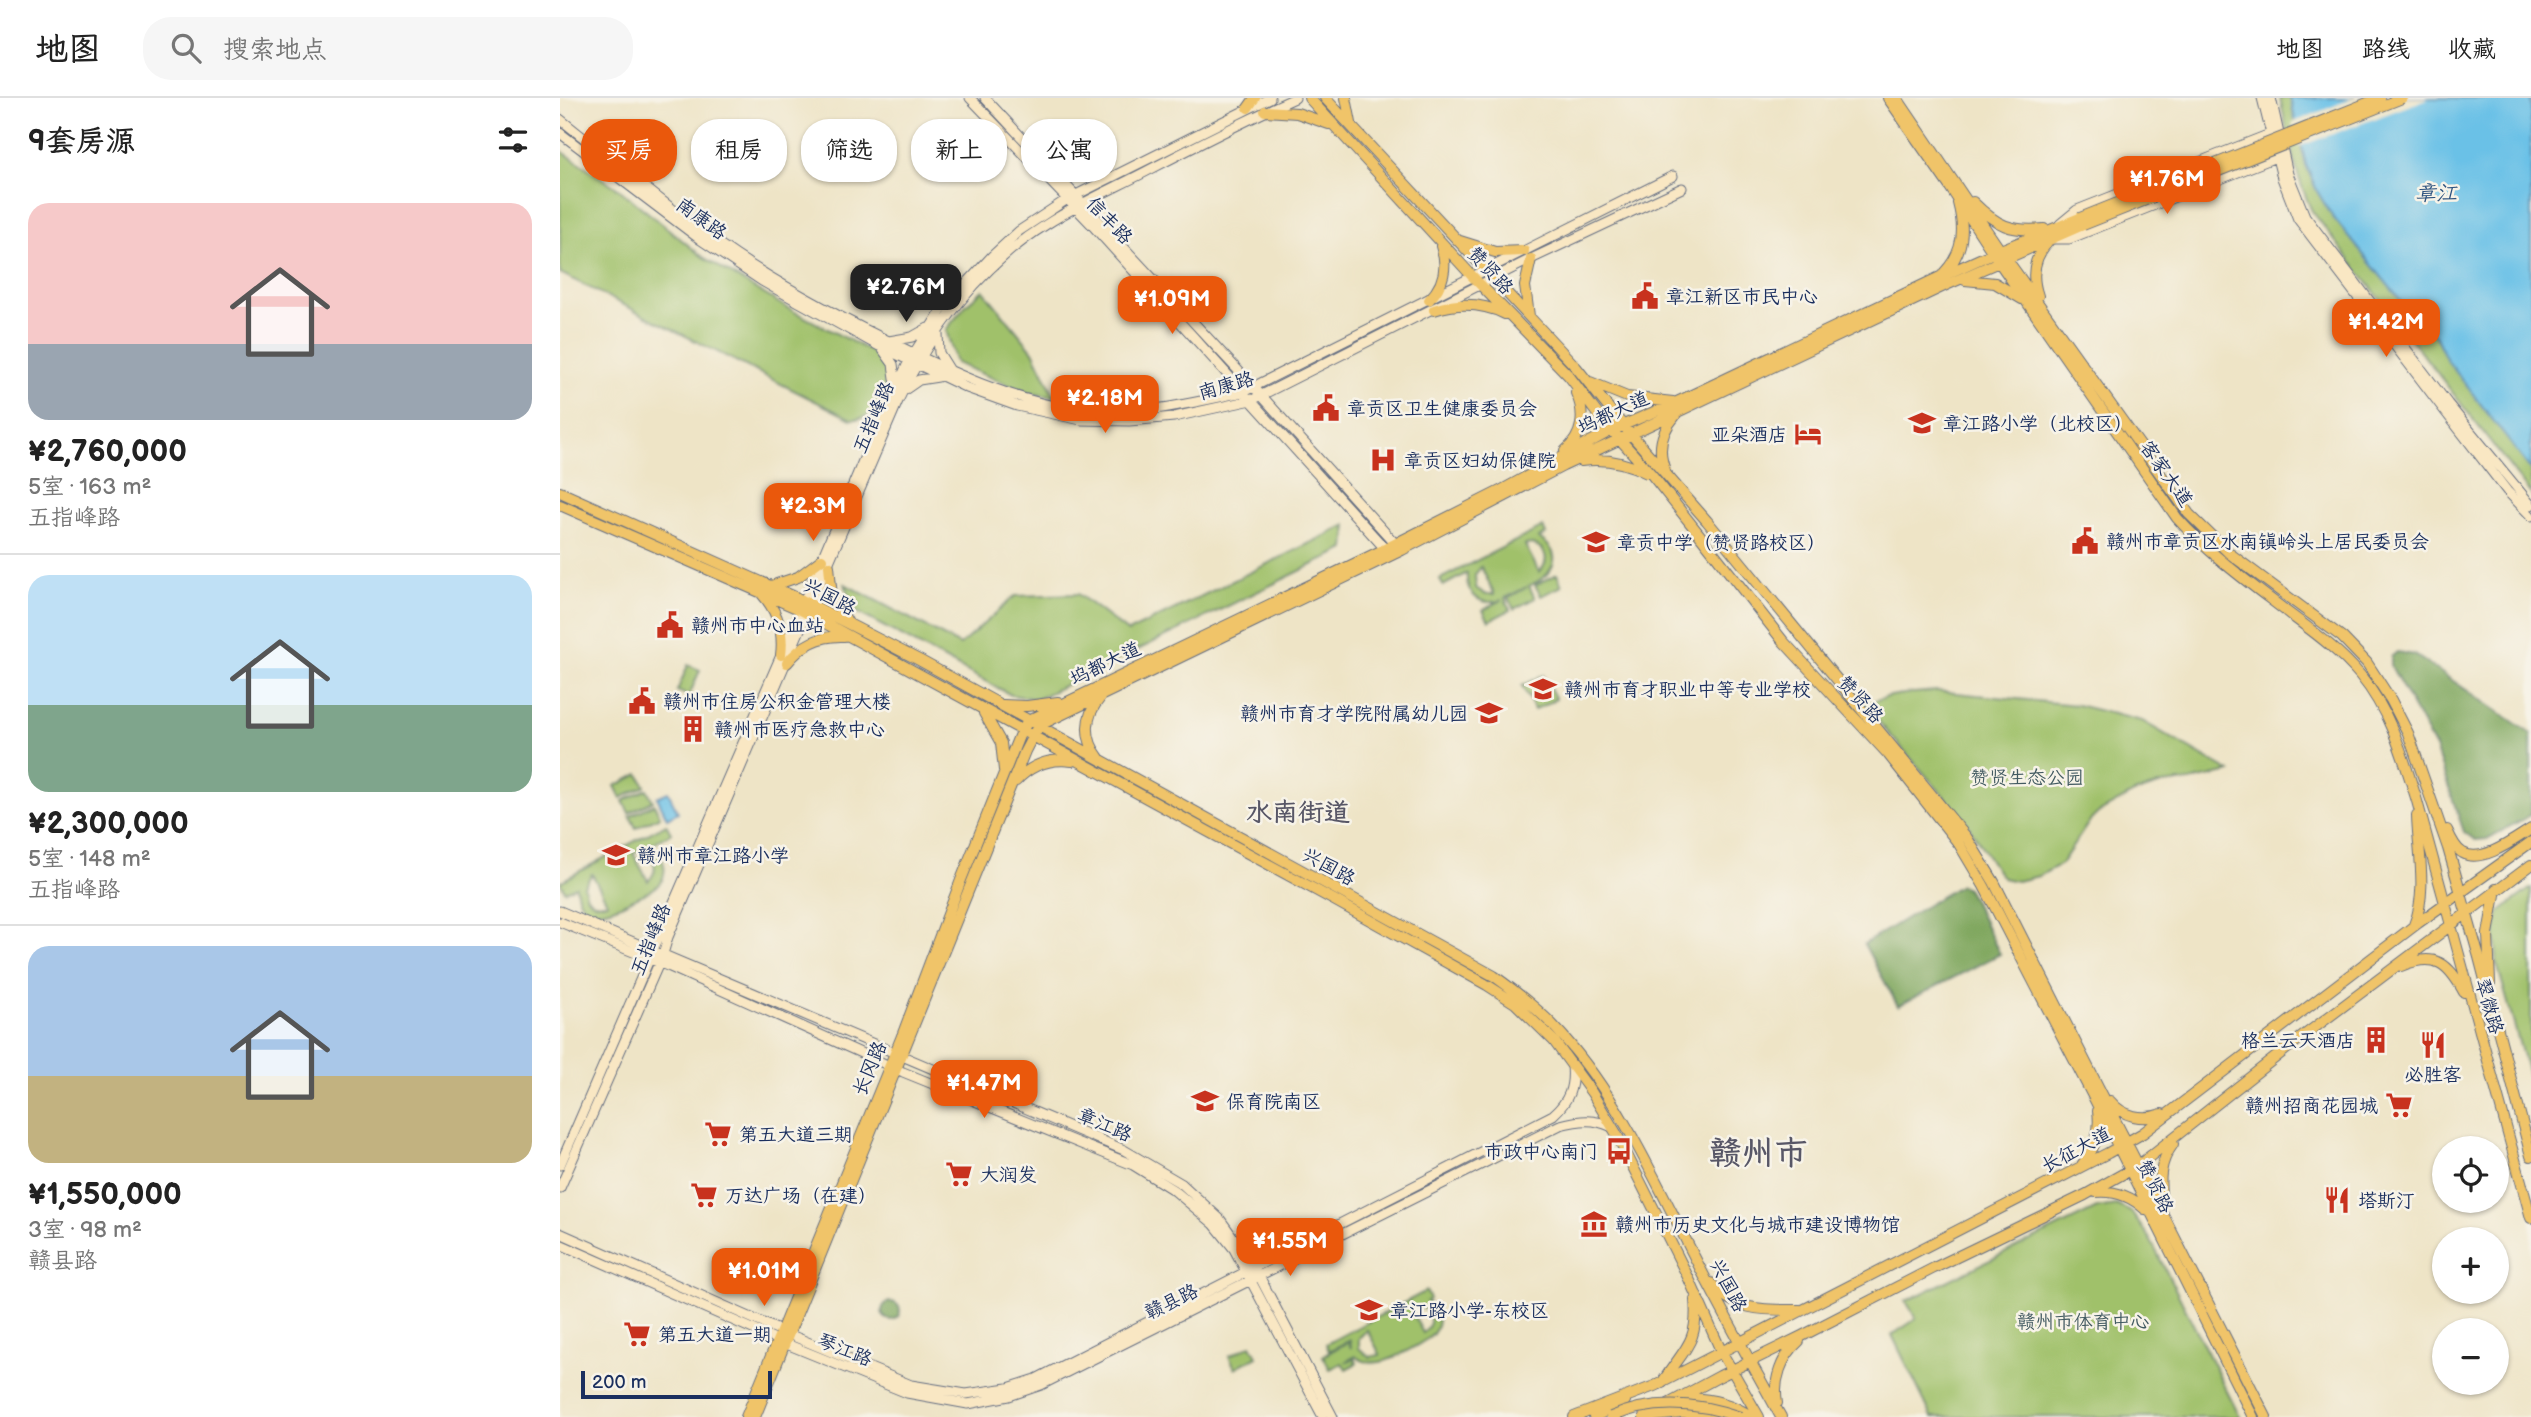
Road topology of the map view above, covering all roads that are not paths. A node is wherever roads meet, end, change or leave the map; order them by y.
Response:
1 (970, 98) edge
2 (985, 98) edge
3 (1255, 98) edge
4 (1270, 98) edge
5 (1295, 98) edge
6 (1309, 98) edge
7 (1325, 98) edge
8 (1346, 98) edge
9 (1888, 98) edge
10 (1897, 98) edge
11 (2262, 98) edge
12 (2271, 98) edge
13 (2380, 98) edge
14 (2402, 98) edge
15 (1248, 108) junction
16 (1265, 111) junction
17 (560, 119) edge
18 (1336, 127) junction
19 (1355, 130) junction
20 (560, 133) edge
21 (2270, 134) junction
22 (2276, 157) junction
23 (1674, 176) dead end
24 (1950, 187) junction
25 (1682, 188) dead end
26 (1962, 192) junction
27 (1076, 195) junction
28 (1066, 200) junction
29 (1084, 204) junction
30 (1074, 208) junction
31 (2082, 222) junction
32 (2055, 228) junction
33 (1451, 235) junction
34 (1437, 239) junction
35 (2051, 239) junction
36 (1528, 255) junction
37 (2000, 256) junction
38 (1489, 276) junction
39 (1473, 277) junction
40 (1942, 281) junction
41 (1481, 286) junction
42 (1432, 305) junction
43 (2032, 309) junction
44 (2046, 312) junction
45 (1509, 316) junction
46 (1530, 317) junction
47 (935, 328) junction
48 (883, 344) junction
49 (915, 359) junction
50 (1576, 368) junction
51 (948, 375) junction
52 (1569, 376) junction
53 (1253, 387) junction
54 (1243, 392) junction
55 (897, 394) junction
56 (1261, 395) junction
57 (1252, 400) junction
58 (1678, 407) junction
59 (1623, 425) junction
60 (1612, 430) junction
61 (1631, 434) junction
62 (1620, 440) junction
63 (1561, 462) junction
64 (1652, 475) junction
65 (1668, 477) junction
66 (560, 492) edge
67 (560, 505) edge
68 (2531, 505) edge
69 (2531, 516) edge
70 (1393, 549) junction
71 (825, 562) junction
72 (770, 586) junction
73 (762, 594) junction
74 (806, 607) junction
75 (850, 632) junction
76 (784, 659) junction
77 (1091, 690) junction
78 (1106, 693) junction
79 (990, 698) junction
80 (973, 704) junction
81 (1028, 721) junction
82 (1038, 726) junction
83 (1027, 734) junction
84 (1079, 763) junction
85 (1104, 763) junction
86 (1004, 775) junction
87 (1011, 787) junction
88 (2432, 798) junction
89 (2417, 801) junction
90 (2531, 830) edge
91 (2519, 837) junction
92 (2531, 842) edge
93 (2508, 857) junction
94 (2531, 865) edge
95 (2496, 889) junction
96 (2460, 892) junction
97 (2444, 904) junction
98 (560, 911) edge
99 (2466, 912) junction
100 (560, 922) edge
101 (2450, 924) junction
102 (2414, 926) junction
103 (653, 949) junction
104 (661, 958) junction
105 (649, 959) junction
106 (2388, 972) junction
107 (2490, 1001) junction
108 (2473, 1009) junction
109 (898, 1054) junction
110 (1572, 1066) junction
111 (893, 1067) junction
112 (2100, 1088) junction
113 (2095, 1100) junction
114 (2175, 1108) junction
115 (1612, 1127) junction
116 (2180, 1134) junction
117 (2122, 1145) junction
118 (2531, 1156) edge
119 (2139, 1165) junction
120 (560, 1166) edge
121 (2080, 1168) junction
122 (2129, 1171) junction
123 (560, 1188) edge
124 (2085, 1195) junction
125 (2165, 1216) junction
126 (2531, 1218) edge
127 (2154, 1220) junction
128 (560, 1233) edge
129 (560, 1244) edge
130 (1702, 1272) junction
131 (1253, 1274) junction
132 (1689, 1279) junction
133 (1804, 1310) junction
134 (1811, 1332) junction
135 (783, 1337) junction
136 (1740, 1343) junction
137 (1722, 1353) junction
138 (1750, 1362) junction
139 (1731, 1371) junction
140 (1662, 1382) junction
141 (967, 1399) joint
142 (1673, 1401) junction
143 (746, 1417) edge
144 (755, 1417) edge
145 (1324, 1417) edge
146 (1333, 1417) edge
147 (1574, 1417) edge
148 (1594, 1417) edge
149 (1611, 1417) edge
150 (1644, 1417) edge
151 (1711, 1417) edge
152 (1740, 1417) edge
153 (1752, 1417) edge
154 (1759, 1417) edge
155 (1782, 1417) edge
156 (2253, 1417) edge
157 (2266, 1417) edge

1 - 28 main road, 信丰路
2 - 27 main road, 信丰路
3 - 15 main road
4 - 15 main road, 五指峰路
5 - 16 main road, 五指峰路
6 - 18 main road, 赞贤路
7 - 19 main road, 赞贤路
8 - 19 main road
9 - 24 main road, 客家大道
10 - 26 main road, 客家大道
11 - 21 main road
12 - 68 main road
13 - 31 main road, bridge
14 - 31 main road, bridge
15 - 27 main road, 五指峰路
16 - 18 main road
16 - 29 main road, 五指峰路
17 - 48 main road, 南康路
18 - 34 main road, 赞贤路
19 - 33 main road, 赞贤路
20 - 48 main road, 南康路
21 - 22 main road
21 - 32 main road
22 - 35 main road
22 - 69 main road
23 - 36 main road, 南康路
24 - 37 main road, 客家大道
24 - 40 main road
25 - 36 main road, 南康路
26 - 32 main road
26 - 37 main road, 客家大道
27 - 28 main road, 五指峰路
27 - 29 main road, 信丰路
28 - 30 main road, 信丰路
28 - 47 main road, 五指峰路
29 - 30 main road, 五指峰路
29 - 53 main road, 信丰路
30 - 47 main road, 五指峰路
30 - 54 main road, 信丰路
31 - 32 main road, 坞都大道
31 - 35 main road, 坞都大道
32 - 37 main road, 坞都大道
33 - 36 main road
33 - 38 main road, 赞贤路
34 - 39 main road, 赞贤路
34 - 42 main road
35 - 37 main road, 坞都大道
35 - 44 main road
36 - 38 main road, 南康路
36 - 46 main road
37 - 40 main road, 坞都大道
37 - 43 main road, 客家大道
37 - 44 main road, 客家大道
38 - 39 main road, 南康路
38 - 41 main road, 南康路
38 - 46 main road, 赞贤路
39 - 41 main road, 赞贤路
39 - 42 main road, 南康路
40 - 43 main road
40 - 58 main road, 坞都大道
41 - 42 main road, 南康路
41 - 45 main road, 赞贤路
42 - 45 main road
42 - 53 main road, 南康路
42 - 56 main road, 南康路
43 - 89 main road, 客家大道
44 - 88 main road, 客家大道
45 - 52 main road, 赞贤路
46 - 50 main road, 赞贤路
47 - 48 main road
47 - 49 main road, 五指峰路
47 - 51 main road
48 - 49 main road, 南康路
48 - 55 main road
49 - 51 main road, 南康路
49 - 55 main road, 五指峰路
50 - 58 main road
50 - 59 main road, 赞贤路
51 - 54 main road, 南康路
51 - 55 main road
51 - 57 main road, 南康路
52 - 60 main road, 赞贤路
52 - 63 main road
53 - 54 main road, 南康路
53 - 56 main road, 信丰路
54 - 57 main road, 信丰路
55 - 71 main road, 五指峰路
56 - 57 main road, 南康路
56 - 70 main road, 信丰路
57 - 70 main road, 信丰路
58 - 59 main road, 坞都大道
58 - 61 main road, 坞都大道
58 - 65 main road
59 - 60 main road, 坞都大道
59 - 61 main road, 赞贤路
60 - 62 main road, 赞贤路
60 - 63 main road, 坞都大道
61 - 62 main road, 坞都大道
61 - 65 main road, 赞贤路
62 - 63 main road, 坞都大道
62 - 64 main road, 赞贤路
63 - 64 main road
63 - 70 main road, 坞都大道
64 - 113 main road, 赞贤路
65 - 112 main road, 赞贤路
66 - 72 main road, 兴国路
67 - 73 main road, 兴国路
70 - 77 main road, 坞都大道
70 - 78 main road, 坞都大道
71 - 72 main road
71 - 74 main road, 五指峰路
71 - 75 main road
72 - 74 main road, 兴国路
73 - 74 main road, 兴国路
73 - 76 main road
74 - 75 main road, 兴国路
74 - 76 main road, 五指峰路
75 - 76 main road
75 - 79 main road, 兴国路
75 - 80 main road, 兴国路
76 - 103 main road, 五指峰路
76 - 104 main road, 五指峰路
77 - 79 main road
77 - 81 main road, 坞都大道
78 - 82 main road, 坞都大道
78 - 85 main road
79 - 81 main road, 兴国路
80 - 83 main road, 兴国路
80 - 86 main road
81 - 82 main road, 兴国路
81 - 83 main road
82 - 83 main road
82 - 85 main road, 兴国路
83 - 84 main road, 兴国路
83 - 86 main road, 长冈路
83 - 87 main road, 长冈路
84 - 87 main road
84 - 110 main road, 兴国路
85 - 130 main road, 兴国路
86 - 109 main road, 长冈路
87 - 109 main road, 长冈路
88 - 91 main road
88 - 96 main road, 客家大道
89 - 97 main road, 客家大道
89 - 102 main road
90 - 91 main road
91 - 93 main road
92 - 93 main road, 长征大道
93 - 96 main road, 长征大道
94 - 95 main road
95 - 99 main road
95 - 107 main road
96 - 97 main road, 长征大道
96 - 99 main road, 翠微路
97 - 101 main road, 客家大道
97 - 102 main road, 长征大道
98 - 103 main road, 章江路
99 - 101 main road
99 - 107 main road, 翠微路
100 - 105 main road, 章江路
101 - 106 main road
101 - 108 main road, 翠微路
102 - 114 main road, 长征大道
103 - 104 main road, 章江路
103 - 105 main road, 五指峰路
104 - 105 main road, 章江路
104 - 109 main road, 章江路
104 - 111 main road, 章江路
104 - 123 main road, 五指峰路
105 - 120 main road, 五指峰路
106 - 108 main road
106 - 116 main road
107 - 118 main road, 翠微路
108 - 126 main road, 翠微路
109 - 111 main road, 长冈路
109 - 131 main road, 章江路
110 - 115 main road, 兴国路
110 - 131 main road, 赣县路
111 - 131 main road, 章江路
111 - 135 main road, 长冈路
112 - 114 main road
112 - 117 main road, 赞贤路
113 - 117 main road, 赞贤路
113 - 121 main road
114 - 117 main road, 长征大道
115 - 131 main road, 赣县路
115 - 132 main road, 兴国路
116 - 119 main road
116 - 125 main road
117 - 119 main road, 赞贤路
117 - 121 main road, 长征大道
117 - 122 main road, 赞贤路
119 - 122 main road
119 - 125 main road, 赞贤路
121 - 133 main road, 长征大道
122 - 124 main road
122 - 127 main road, 赞贤路
124 - 127 main road
124 - 134 main road
125 - 157 main road, 赞贤路
127 - 156 main road, 赞贤路
128 - 135 main road, 琴江路
129 - 135 main road, 琴江路
130 - 133 main road
130 - 136 main road, 兴国路
131 - 141 main road, 赣县路
131 - 145 main road, 章江路
131 - 146 main road, 章江路
132 - 137 main road, 兴国路
132 - 140 main road
133 - 136 main road, 长征大道
134 - 138 main road
134 - 155 main road
135 - 141 main road, 琴江路
135 - 143 main road, 长冈路
135 - 144 main road, 长冈路
136 - 137 main road, 长征大道
136 - 138 main road, 兴国路
137 - 139 main road, 兴国路
137 - 140 main road, 长征大道
138 - 139 main road
138 - 155 main road, 兴国路
139 - 142 main road
139 - 154 main road, 兴国路
140 - 147 main road
140 - 148 main road, 长征大道
142 - 150 main road
142 - 153 main road
149 - 152 main road, bridge
150 - 151 main road

